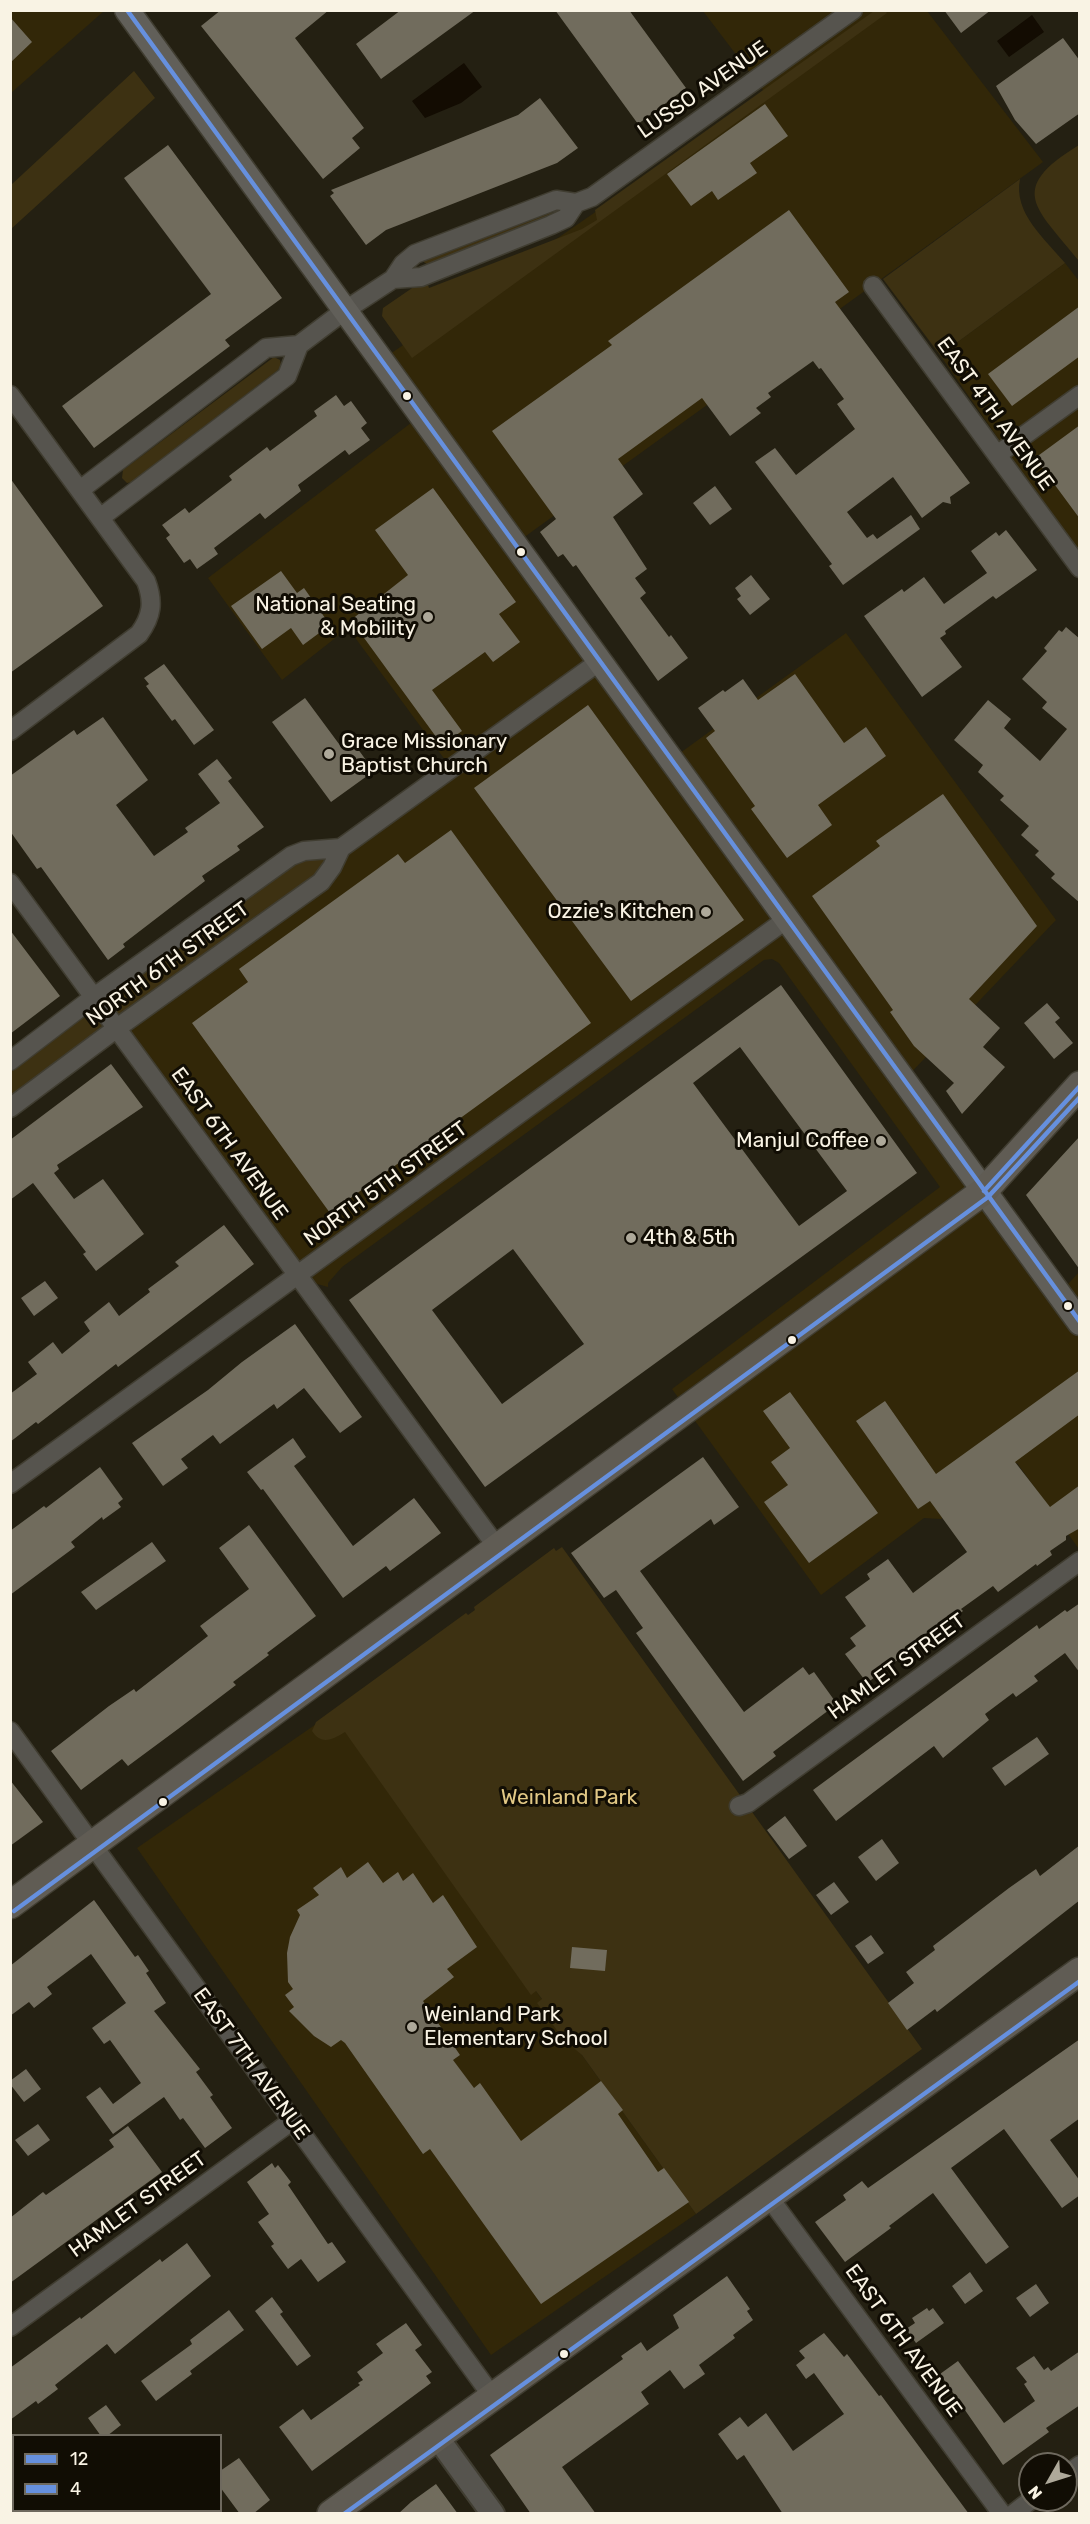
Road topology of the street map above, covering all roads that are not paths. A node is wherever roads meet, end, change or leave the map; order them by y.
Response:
1 (127, 10) edge
2 (853, 10) edge
3 (873, 286) dead end
4 (344, 311) junction
5 (299, 345) junction
6 (10, 395) edge
7 (1080, 395) edge
8 (997, 455) junction
9 (80, 490) junction
10 (100, 518) junction
11 (1080, 568) edge
12 (600, 661) junction
13 (10, 731) edge
14 (341, 848) junction
15 (10, 883) edge
16 (787, 919) junction
17 (94, 997) junction
18 (117, 1028) junction
19 (10, 1061) edge
20 (1080, 1085) edge
21 (10, 1108) edge
22 (984, 1191) junction
23 (298, 1276) junction
24 (1080, 1323) edge
25 (10, 1484) edge
26 (497, 1547) junction
27 (1080, 1561) edge
28 (10, 1731) edge
29 (739, 1806) dead end
30 (93, 1846) junction
31 (10, 1905) edge
32 (1080, 1971) edge
33 (293, 2120) junction
34 (768, 2196) junction
35 (10, 2327) edge
36 (492, 2396) junction
37 (437, 2437) junction
38 (331, 2514) edge
39 (493, 2514) edge
40 (1002, 2514) edge

1 - 4 main road
2 - 4 street, LUSSO AVENUE
3 - 8 street, EAST 4TH AVENUE
4 - 5 street, LUSSO AVENUE
4 - 12 main road
5 - 9 street
5 - 10 street
6 - 9 street
7 - 8 street
8 - 11 street, EAST 4TH AVENUE
9 - 10 street
10 - 13 street
12 - 14 street, NORTH 6TH STREET
12 - 16 main road
14 - 17 street, NORTH 6TH STREET
14 - 18 street, NORTH 6TH STREET
15 - 17 street, EAST 6TH AVENUE
16 - 22 main road
16 - 23 street, NORTH 5TH STREET
17 - 18 street, EAST 6TH AVENUE
17 - 19 street, NORTH 6TH STREET
18 - 21 street, NORTH 6TH STREET
18 - 23 street, EAST 6TH AVENUE
20 - 22 main road
22 - 24 main road
22 - 26 main road
23 - 25 street, NORTH 5TH STREET
23 - 26 street, EAST 6TH AVENUE
26 - 30 main road
27 - 29 street, HAMLET STREET
28 - 30 street, EAST 7TH AVENUE
30 - 31 main road
30 - 33 street, EAST 7TH AVENUE
32 - 34 main road
33 - 35 street, HAMLET STREET
33 - 36 street, EAST 7TH AVENUE
34 - 36 main road
34 - 40 street, EAST 6TH AVENUE
36 - 37 main road
37 - 38 main road
37 - 39 street

